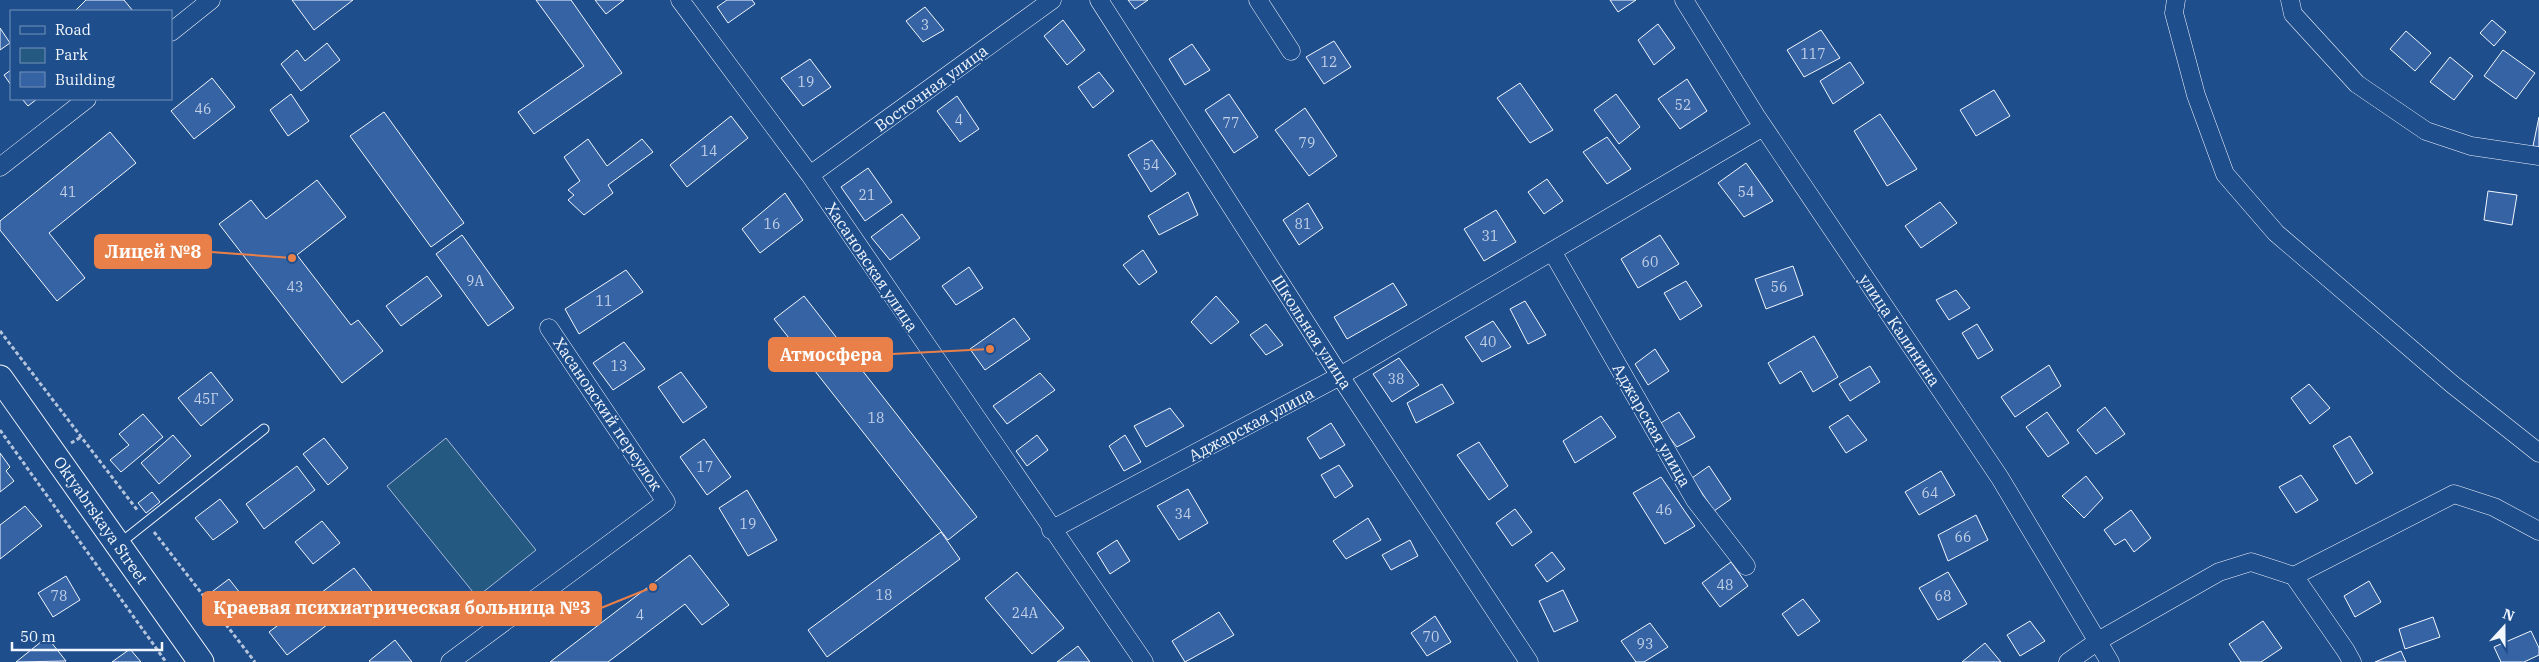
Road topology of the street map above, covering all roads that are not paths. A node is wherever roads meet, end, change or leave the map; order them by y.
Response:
1 (211, 0) edge
2 (680, 0) edge
3 (1052, 0) edge
4 (1098, 0) edge
5 (1258, 0) edge
6 (1684, 0) edge
7 (2176, 0) edge
8 (2290, 0) edge
9 (172, 31) edge
10 (1291, 51) dead end
11 (86, 100) edge
12 (1763, 127) junction
13 (2539, 156) edge
14 (0, 167) edge
15 (810, 176) junction
16 (1552, 251) junction
17 (549, 328) dead end
18 (1340, 376) junction
19 (0, 378) edge
20 (264, 429) dead end
21 (2539, 453) edge
22 (1051, 530) junction
23 (2539, 531) edge
24 (118, 544) junction
25 (1746, 566) dead end
26 (2294, 576) junction
27 (2098, 641) junction
28 (201, 662) edge
29 (450, 662) edge
30 (1144, 662) edge
31 (1529, 662) edge
32 (2068, 662) edge
33 (2110, 662) edge
34 (2352, 662) edge

1 - 9 street
2 - 15 street, Хасановская улица
3 - 15 street, Восточная улица
4 - 18 street, Школьная улица
5 - 10 street
6 - 12 street, улица Калинина
7 - 21 street
8 - 13 street
11 - 14 street
12 - 16 street, Аджарская улица
12 - 27 street, улица Калинина
15 - 22 street, Хасановская улица
16 - 18 street, Аджарская улица
16 - 25 street, Аджарская улица
17 - 29 street, Хасановский переулок
18 - 22 street, Аджарская улица
18 - 31 street, Школьная улица
19 - 24 main road, Oktyabrskaya Street
20 - 24 lane
22 - 30 street, Хасановская улица
23 - 26 street
24 - 28 main road, Oktyabrskaya Street
26 - 27 street
26 - 34 street
27 - 32 street
27 - 33 street, улица Калинина

